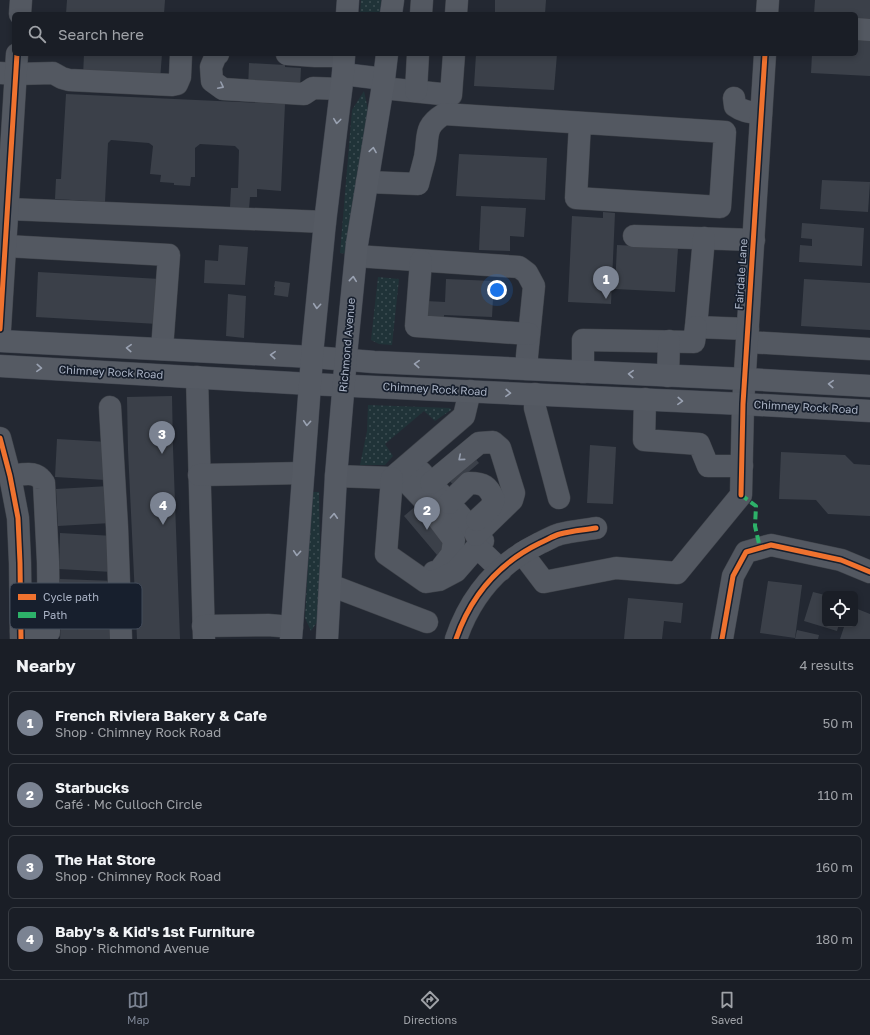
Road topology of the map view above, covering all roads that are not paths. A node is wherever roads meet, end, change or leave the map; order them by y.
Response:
1 (21, 0) edge
2 (348, 0) edge
3 (393, 0) edge
4 (422, 0) edge
5 (457, 0) edge
6 (768, 0) edge
7 (20, 12) edge
8 (347, 12) edge
9 (391, 12) edge
10 (421, 12) edge
11 (456, 12) edge
12 (767, 12) edge
13 (858, 29) edge
14 (870, 30) edge
15 (181, 56) edge
16 (216, 56) edge
17 (298, 56) edge
18 (387, 56) edge
19 (418, 56) edge
20 (454, 56) edge
21 (765, 56) edge
22 (335, 63) edge
23 (11, 67) edge
24 (383, 83) junction
25 (313, 88) junction
26 (416, 91) junction
27 (734, 98) dead end
28 (761, 113) junction
29 (580, 123) junction
30 (367, 182) junction
31 (5, 185) edge
32 (8, 209) junction
33 (325, 222) junction
34 (634, 236) dead end
35 (704, 238) junction
36 (754, 240) junction
37 (6, 246) junction
38 (356, 256) junction
39 (421, 261) junction
40 (696, 327) junction
41 (0, 329) edge
42 (529, 334) junction
43 (748, 335) junction
44 (0, 341) edge
45 (669, 341) junction
46 (162, 349) junction
47 (870, 349) edge
48 (198, 351) junction
49 (312, 357) junction
50 (345, 360) junction
51 (0, 366) edge
52 (527, 369) junction
53 (582, 372) junction
54 (668, 376) junction
55 (197, 378) junction
56 (745, 379) junction
57 (310, 384) junction
58 (343, 385) junction
59 (870, 386) edge
60 (470, 391) junction
61 (535, 394) junction
62 (645, 399) junction
63 (744, 404) junction
64 (110, 407) dead end
65 (870, 411) edge
66 (0, 438) edge
67 (742, 466) junction
68 (400, 470) junction
69 (303, 473) junction
70 (199, 475) junction
71 (10, 476) junction
72 (336, 476) junction
73 (431, 483) junction
74 (559, 498) dead end
75 (449, 503) junction
76 (596, 528) dead end
77 (477, 537) junction
78 (522, 553) junction
79 (48, 562) junction
80 (20, 563) junction
81 (501, 570) junction
82 (870, 572) edge
83 (413, 573) junction
84 (20, 583) edge
85 (48, 583) edge
86 (119, 583) edge
87 (330, 585) junction
88 (427, 622) dead end
89 (49, 629) edge
90 (121, 629) edge
91 (204, 632) edge
92 (292, 633) edge
93 (21, 636) edge
94 (121, 639) edge
95 (327, 639) edge
96 (456, 639) edge
97 (722, 639) edge

1 - 7 street
2 - 8 main road
3 - 9 main road
4 - 10 street
5 - 11 street
6 - 12 street
13 - 14 street
15 - 23 street
16 -> 25 street
17 - 22 street
18 - 24 main road, Richmond Avenue
19 - 26 street
20 - 26 street
21 - 28 street, Fairdale Lane
22 - 24 main road
22 - 25 street
22 - 25 street
22 -> 33 main road
23 - 31 street
24 - 26 street
30 -> 24 main road, Richmond Avenue
27 - 28 street
28 - 36 street, Fairdale Lane
29 - 29 street
29 - 30 street
30 - 38 main road, Richmond Avenue
31 - 32 street
32 - 33 street
32 - 37 street
33 -> 49 main road
34 - 35 street
35 - 36 street
35 - 40 street
36 - 43 street, Fairdale Lane
37 - 41 street
37 - 46 street
38 - 39 street
50 -> 38 main road, Richmond Avenue
39 - 42 street
39 - 42 street
40 - 43 street
40 - 45 street
42 - 52 street
43 - 47 street
43 - 56 street, Fairdale Lane
46 -> 44 main road
45 - 53 street
45 - 54 street
46 - 48 main road
49 -> 48 main road
48 - 55 main road
49 - 50 main road
49 - 57 main road
52 -> 50 main road
50 - 58 main road, Richmond Avenue
51 -> 55 main road, Chimney Rock Road
52 - 53 main road
54 -> 53 main road
54 - 56 main road
55 - 57 main road, Chimney Rock Road
55 - 70 street
59 -> 56 main road
56 - 63 street, Fairdale Lane
57 - 58 main road, Chimney Rock Road
57 -> 69 main road
58 - 60 main road, Chimney Rock Road
58 - 72 main road, Richmond Avenue
60 -> 61 main road, Chimney Rock Road
60 - 68 street
61 - 62 main road, Chimney Rock Road
61 - 74 street
62 -> 63 main road, Chimney Rock Road
62 - 67 street
63 - 65 main road, Chimney Rock Road
63 - 67 street, Fairdale Lane
64 - 86 street
66 - 71 street
67 - 78 street, Fairdale Lane
68 - 72 street
68 - 73 street
68 - 83 street
68 - 83 street
69 - 70 street
69 -> 92 main road
70 - 91 street
71 - 79 street
71 - 80 street
87 -> 72 main road, Richmond Avenue
73 - 75 street
77 -> 73 street
75 - 77 street
75 - 77 street
76 - 78 street
77 - 81 street
77 - 83 street
78 - 81 street
79 - 80 street
79 - 85 street
80 - 84 street
81 - 96 street
82 - 97 street
87 - 88 street
87 - 95 main road, Richmond Avenue
89 - 93 street
90 - 94 street
91 - 92 street

